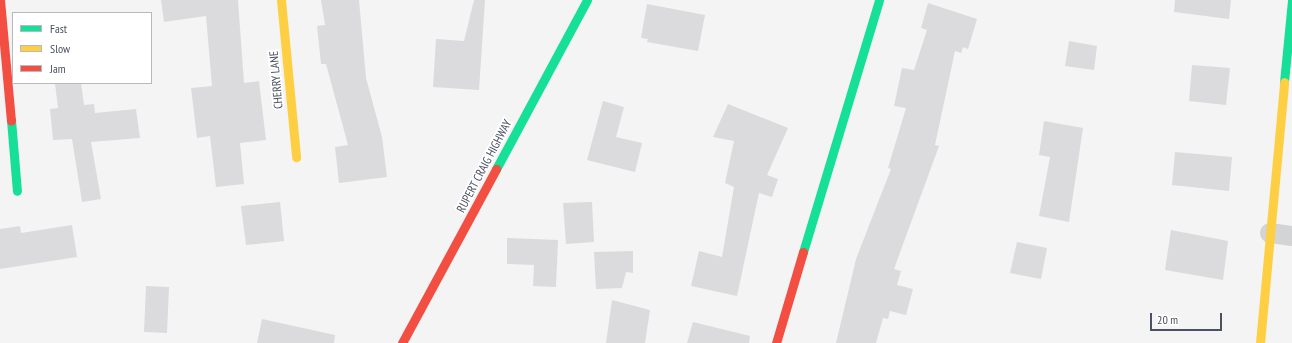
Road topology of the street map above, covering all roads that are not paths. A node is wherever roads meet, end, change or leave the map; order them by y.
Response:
1 (0, 0) edge
2 (281, 0) edge
3 (587, 0) edge
4 (879, 0) edge
5 (1292, 0) edge
6 (296, 157) dead end
7 (17, 190) dead end
8 (1270, 233) junction
9 (1292, 236) edge
10 (402, 343) edge
11 (776, 343) edge
12 (1260, 343) edge

1 - 7 street
2 - 6 street, CHERRY LANE
3 - 10 street, RUPERT CRAIG HIGHWAY
4 - 11 street
5 - 8 street
8 - 9 street
8 - 12 street

